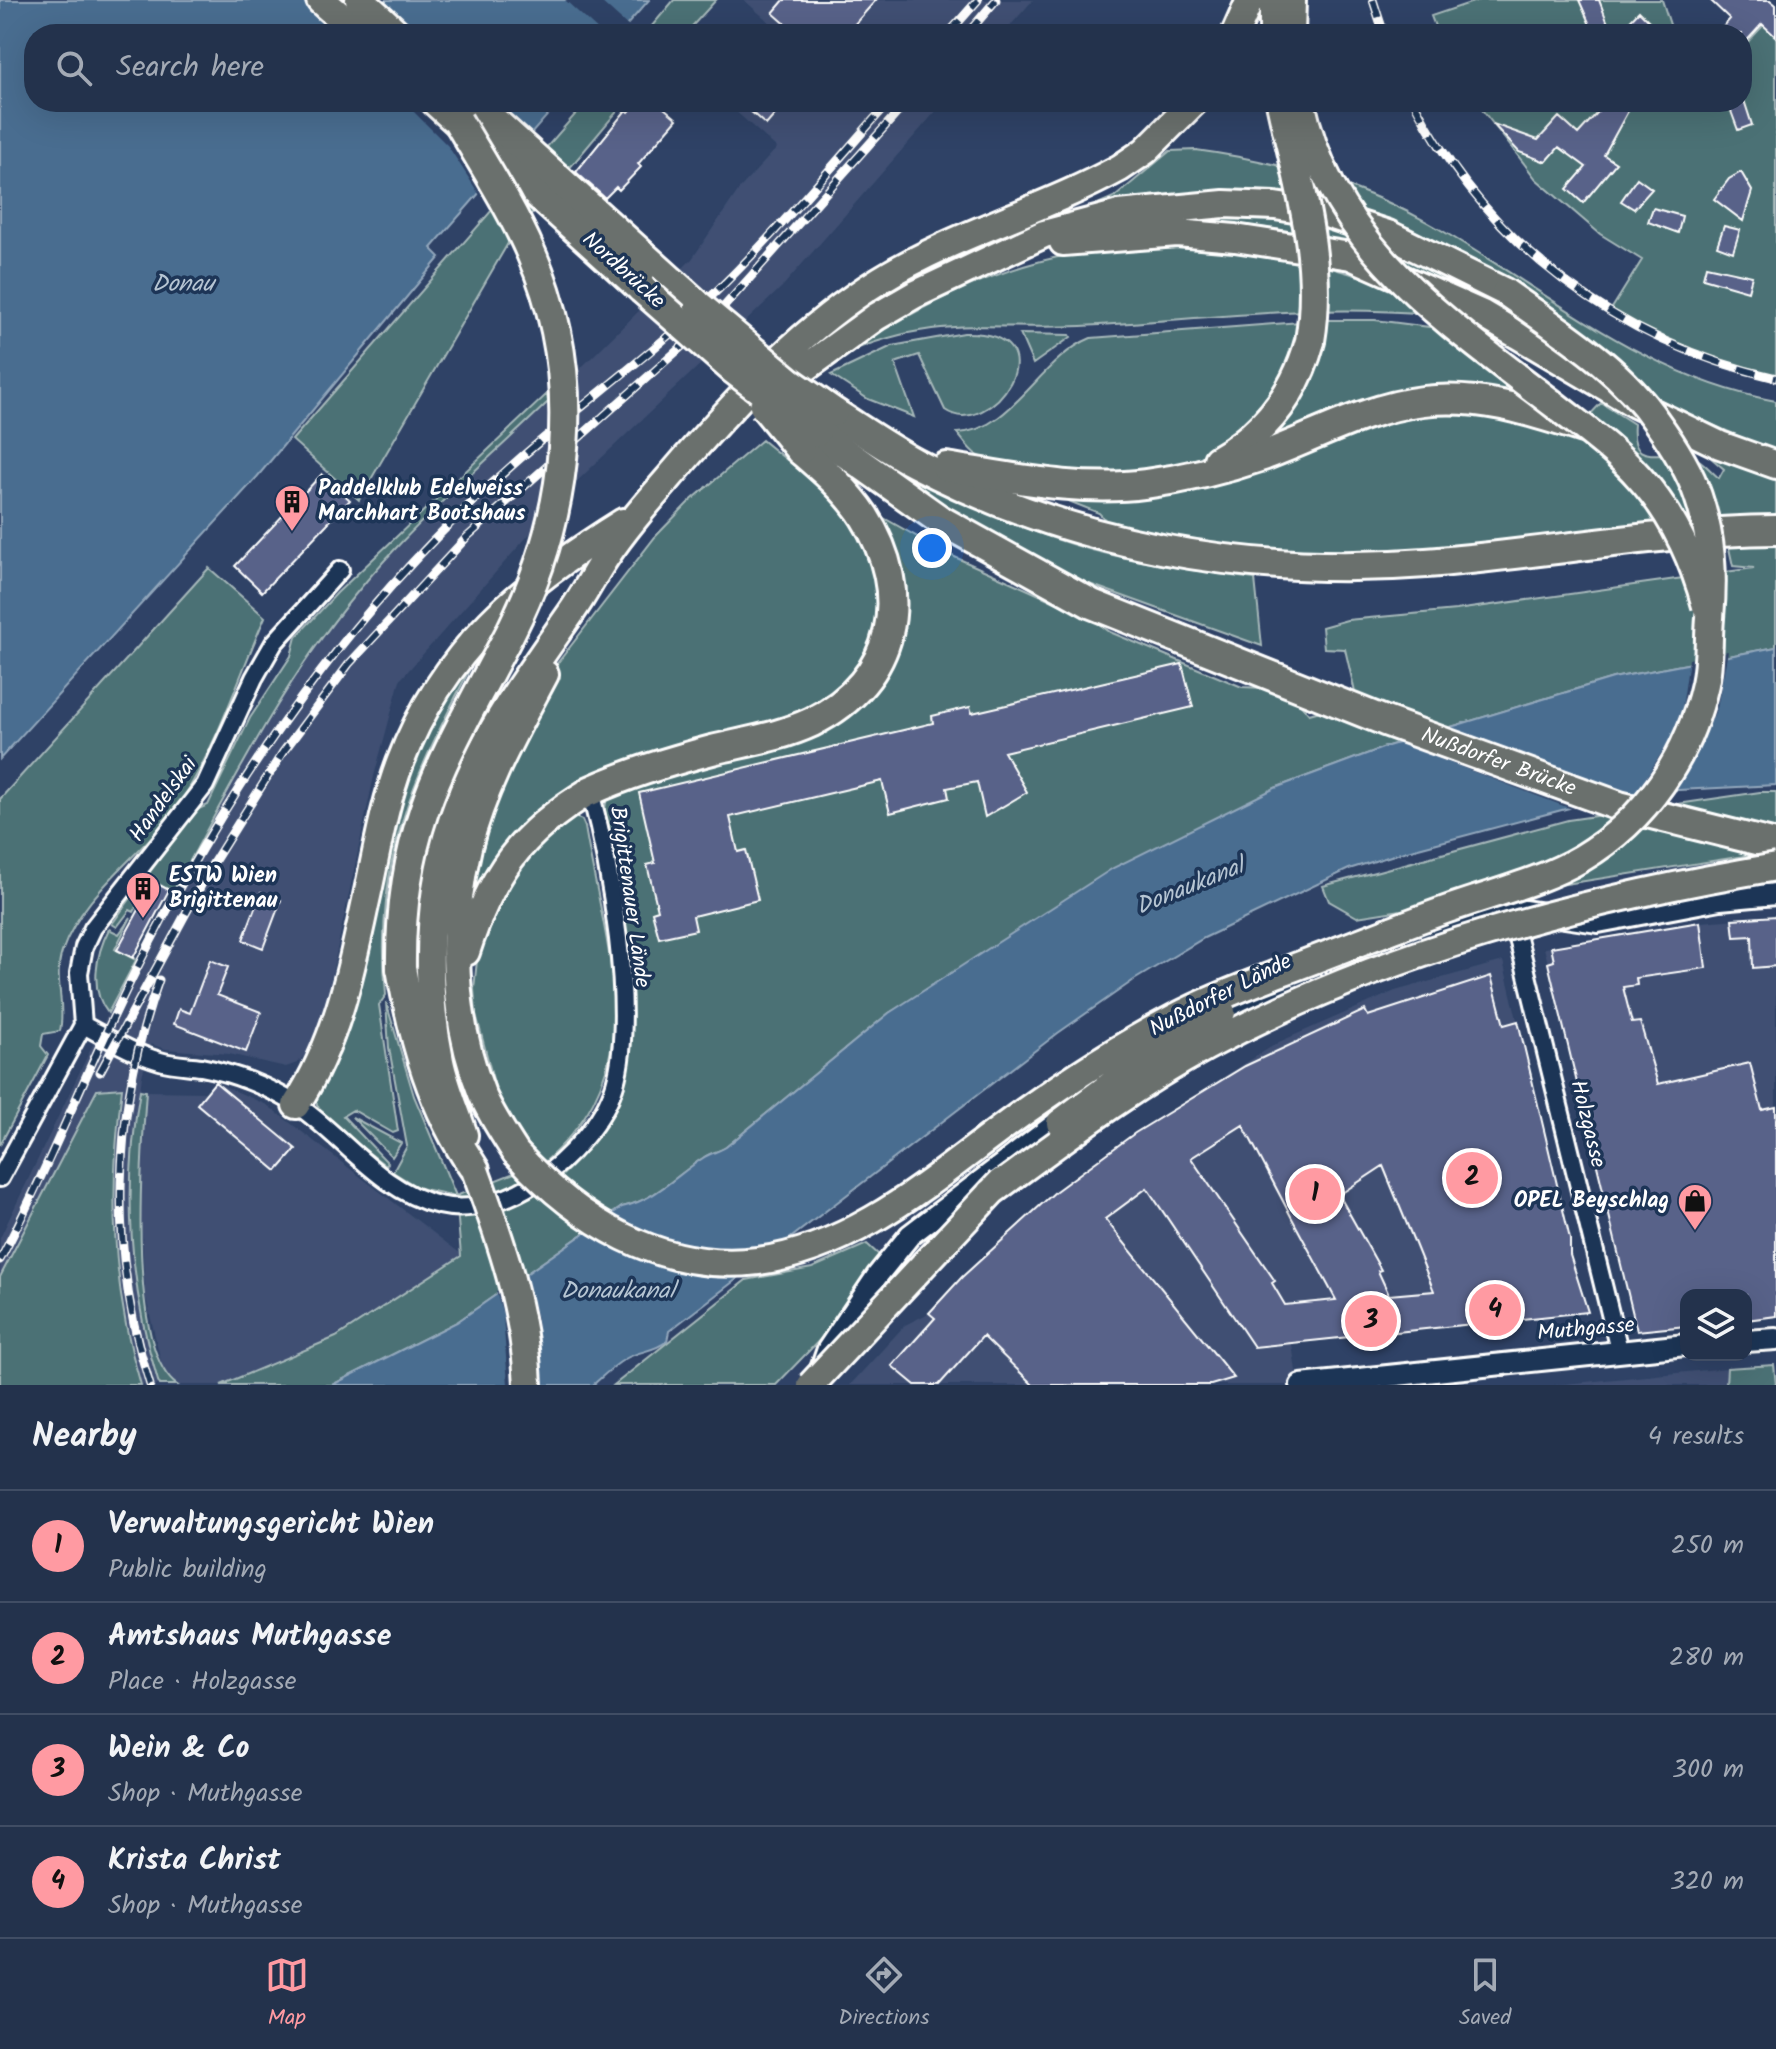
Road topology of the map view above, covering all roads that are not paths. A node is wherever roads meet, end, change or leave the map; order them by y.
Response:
1 (321, 0) edge
2 (360, 0) edge
3 (1250, 0) edge
4 (1274, 0) edge
5 (1292, 0) edge
6 (348, 24) edge
7 (386, 24) edge
8 (1239, 24) edge
9 (1274, 24) edge
10 (1291, 24) edge
11 (465, 112) edge
12 (466, 112) edge
13 (466, 112) edge
14 (1184, 112) edge
15 (1283, 112) edge
16 (1304, 112) edge
17 (1009, 254) junction
18 (1585, 429) junction
19 (816, 431) junction
20 (914, 462) junction
21 (1776, 465) edge
22 (1188, 475) junction
23 (640, 512) junction
24 (1776, 530) edge
25 (340, 570) dead end
26 (590, 585) junction
27 (1710, 621) junction
28 (558, 632) junction
29 (590, 791) junction
30 (1776, 845) edge
31 (1776, 867) edge
32 (1776, 894) edge
33 (1511, 909) junction
34 (459, 975) junction
35 (1274, 975) junction
36 (83, 1025) junction
37 (296, 1105) junction
38 (475, 1170) junction
39 (0, 1178) edge
40 (990, 1193) junction
41 (1776, 1339) edge
42 (1752, 1341) edge
43 (1680, 1345) edge
44 (1619, 1350) junction
45 (528, 1385) edge
46 (813, 1385) edge
47 (1301, 1385) edge
48 (1307, 1385) edge

1 - 6 highway
2 - 7 highway
3 - 8 highway
4 - 9 highway
5 - 10 highway
11 - 38 highway, bridge
12 - 19 highway, Nordbrücke, bridge
13 - 19 highway, Nordbrücke, bridge
14 - 23 highway
15 - 22 highway, bridge
16 - 18 highway, bridge
17 - 21 highway
17 - 26 highway
17 - 27 highway, bridge
18 - 22 highway
18 - 27 highway, bridge
19 - 20 highway
19 - 29 highway
19 - 30 highway, Nußdorfer Brücke
20 - 22 highway
20 - 24 highway
23 - 26 highway
23 - 37 highway
25 - 36 street, Handelskai
26 - 28 highway
27 - 35 highway, bridge
28 - 34 highway
28 - 38 highway
29 - 34 highway
29 - 37 street, Brigittenauer Lände
31 - 40 highway, bridge
32 - 33 street, Nußdorfer Lände
33 - 44 street, Holzgasse
33 - 46 street, Nußdorfer Lände
34 - 35 highway, bridge
35 - 40 highway, bridge
36 - 37 street
36 - 39 street
38 - 45 highway, bridge
40 - 46 highway, bridge
41 - 42 street
43 - 44 street, Muthgasse
44 - 48 street, Muthgasse
47 - 48 street, Muthgasse

